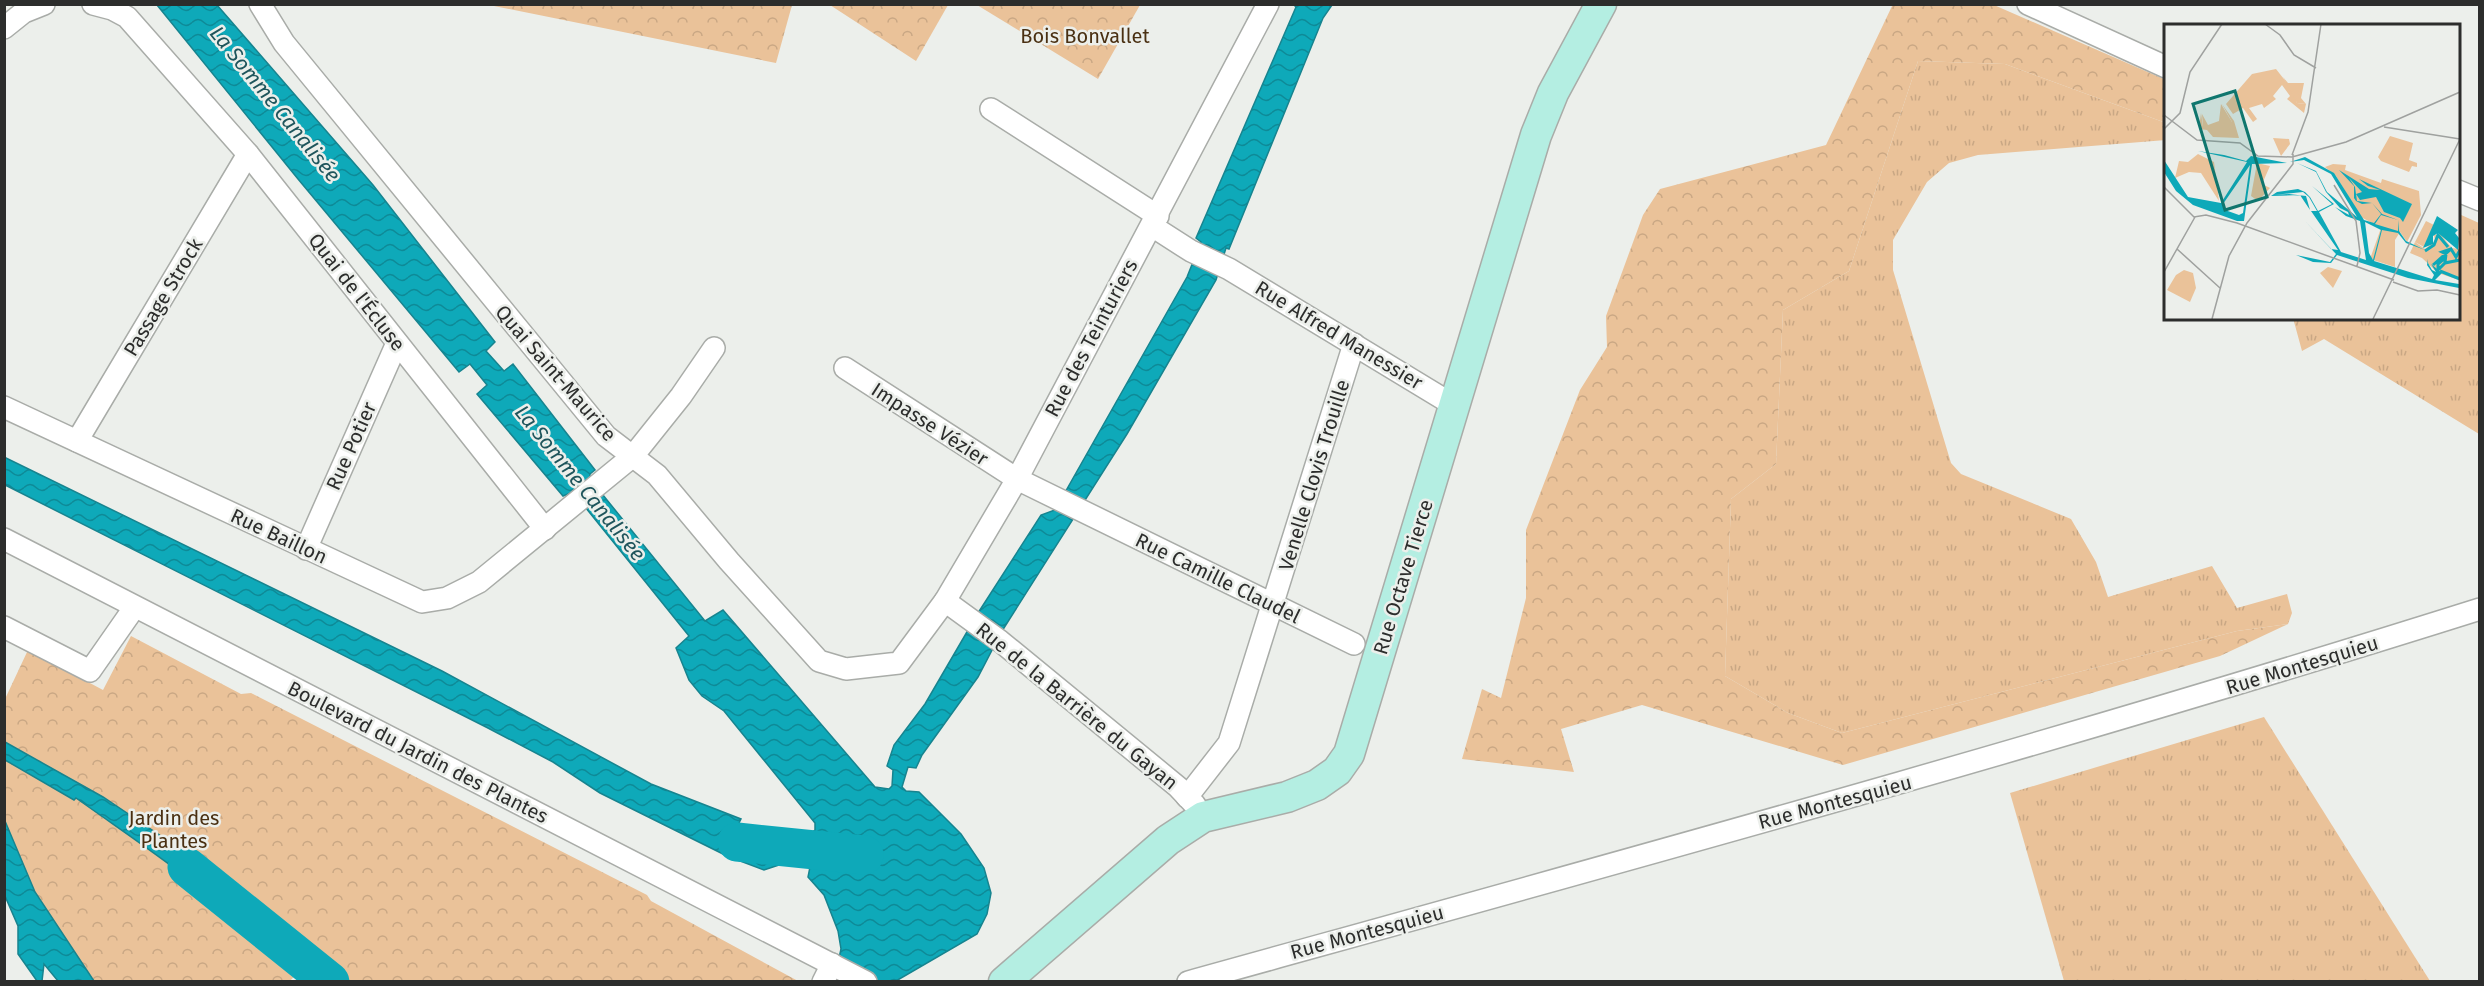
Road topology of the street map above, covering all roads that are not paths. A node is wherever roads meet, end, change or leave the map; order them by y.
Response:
1 (44, 4) edge
2 (93, 4) edge
3 (260, 4) edge
4 (1268, 4) edge
5 (1601, 4) edge
6 (2028, 4) edge
7 (4, 28) edge
8 (2164, 66) edge
9 (991, 109) dead end
10 (248, 154) junction
11 (2460, 192) edge
12 (2480, 200) edge
13 (1155, 221) junction
14 (397, 343) junction
15 (1354, 344) junction
16 (714, 348) dead end
17 (845, 368) dead end
18 (1455, 406) junction
19 (4, 407) edge
20 (77, 441) junction
21 (625, 462) junction
22 (1017, 479) junction
23 (1056, 499) joint
24 (545, 529) junction
25 (4, 540) edge
26 (306, 549) junction
27 (945, 601) junction
28 (1272, 606) junction
29 (134, 608) junction
30 (2480, 609) edge
31 (4, 627) edge
32 (1354, 644) dead end
33 (899, 663) joint
34 (1195, 807) junction
35 (827, 973) edge
36 (866, 981) edge
37 (1004, 981) edge
38 (1188, 981) edge

1 - 7 street
2 - 10 street, Quai de l'Écluse
3 - 21 street, Quai Saint-Maurice
4 - 13 street, Rue des Teinturiers
5 - 18 street, Rue Octave Tierce
6 - 8 street
9 - 13 street, Rue Alfred Manessier
10 - 14 street, Quai de l'Écluse
10 - 20 street, Passage Strock
11 - 12 street
13 - 15 street, Rue Alfred Manessier
13 - 22 street, Rue des Teinturiers
14 - 24 street, Quai de l'Écluse
14 - 26 street, Rue Potier
15 - 18 street, Rue Alfred Manessier
15 - 28 street, Venelle Clovis Trouille
16 - 21 street
17 - 22 street, Impasse Vézier
18 - 34 street, Rue Octave Tierce
19 - 20 street, Rue Baillon
20 - 26 street, Rue Baillon
21 - 24 street
21 - 33 street, Quai Saint-Maurice
22 - 23 street, Impasse Vézier
22 - 27 street, Rue des Teinturiers
23 - 28 street, Rue Camille Claudel
24 - 26 street, Rue Baillon
25 - 29 street, Boulevard du Jardin des Plantes
27 - 33 street, Rue des Teinturiers
27 - 34 street, Rue de la Barrière du Gayan
28 - 32 street, Rue Camille Claudel
28 - 34 street, Venelle Clovis Trouille
29 - 31 street
29 - 35 street, Boulevard du Jardin des Plantes
30 - 38 street, Rue Montesquieu
34 - 37 street, Rue Octave Tierce
35 - 36 street, Boulevard du Jardin des Plantes

